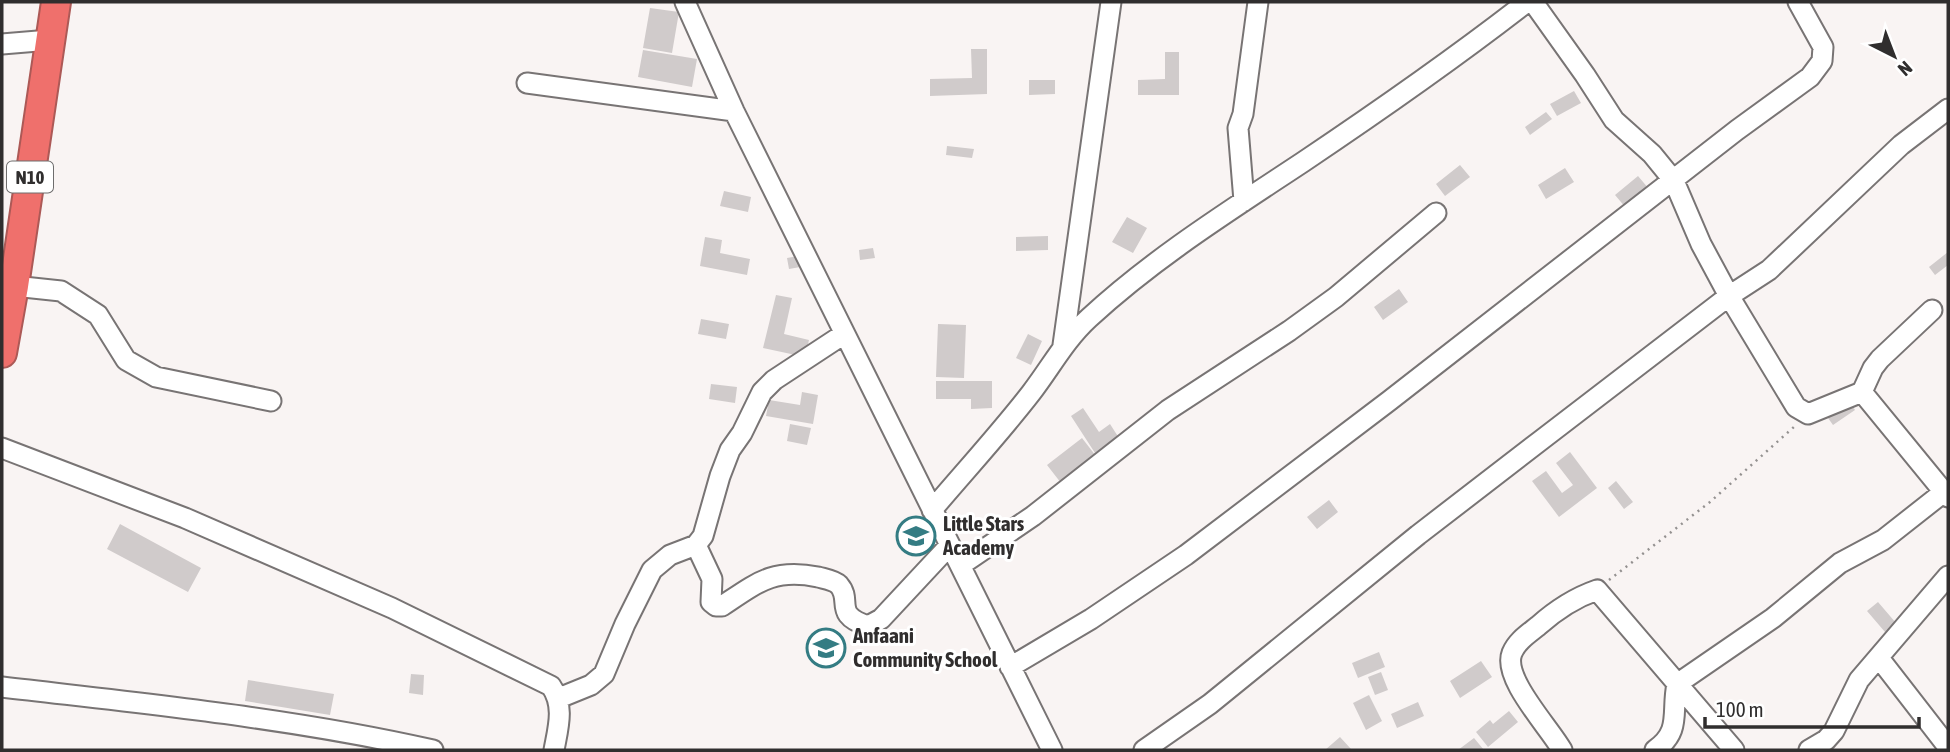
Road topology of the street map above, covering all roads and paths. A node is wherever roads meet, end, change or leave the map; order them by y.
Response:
1 (56, 2) edge
2 (685, 2) edge
3 (1111, 2) edge
4 (1258, 2) edge
5 (1527, 2) edge
6 (1533, 2) edge
7 (1798, 2) edge
8 (50, 40) junction
9 (2, 44) edge
10 (527, 83) dead end
11 (1948, 109) edge
12 (734, 111) junction
13 (1674, 181) junction
14 (1244, 201) junction
15 (1436, 213) dead end
16 (14, 286) junction
17 (1729, 296) junction
18 (1932, 310) dead end
19 (844, 334) junction
20 (1063, 345) junction
21 (2, 353) edge
22 (1861, 392) junction
23 (271, 401) dead end
24 (1808, 414) junction
25 (2, 448) edge
26 (1946, 495) edge
27 (932, 510) junction
28 (696, 545) junction
29 (950, 545) junction
30 (961, 565) junction
31 (1948, 576) edge
32 (1597, 590) junction
33 (1879, 658) junction
34 (1010, 667) junction
35 (1677, 684) junction
36 (2, 687) edge
37 (559, 698) junction
38 (1948, 747) edge
39 (433, 750) edge
40 (554, 750) edge
41 (1052, 750) edge
42 (1144, 750) edge
43 (1562, 750) edge
44 (1655, 750) edge
45 (1734, 750) edge
46 (1809, 750) edge

1 - 8 highway, N10
2 - 12 street
3 - 20 street
4 - 14 street
5 - 14 street
6 - 13 street
7 - 13 street
8 - 9 street
8 - 16 highway, N10
10 - 12 street
11 - 17 street
12 - 19 street
13 - 17 street
13 - 34 street
14 - 20 street
15 - 30 street
16 - 21 highway, N10
16 - 23 street
17 - 24 street
17 - 42 street
18 - 22 street
19 - 27 street
19 - 28 street
20 - 27 street
22 - 24 street
22 - 26 street
24 - 32 path
25 - 37 street
26 - 35 street
27 - 29 street
28 - 29 street
28 - 37 street
29 - 30 street
30 - 34 street
31 - 33 street
32 - 35 street
32 - 43 street
33 - 38 street
33 - 46 street
34 - 41 street
35 - 44 street
35 - 45 street
36 - 39 street
37 - 40 street

